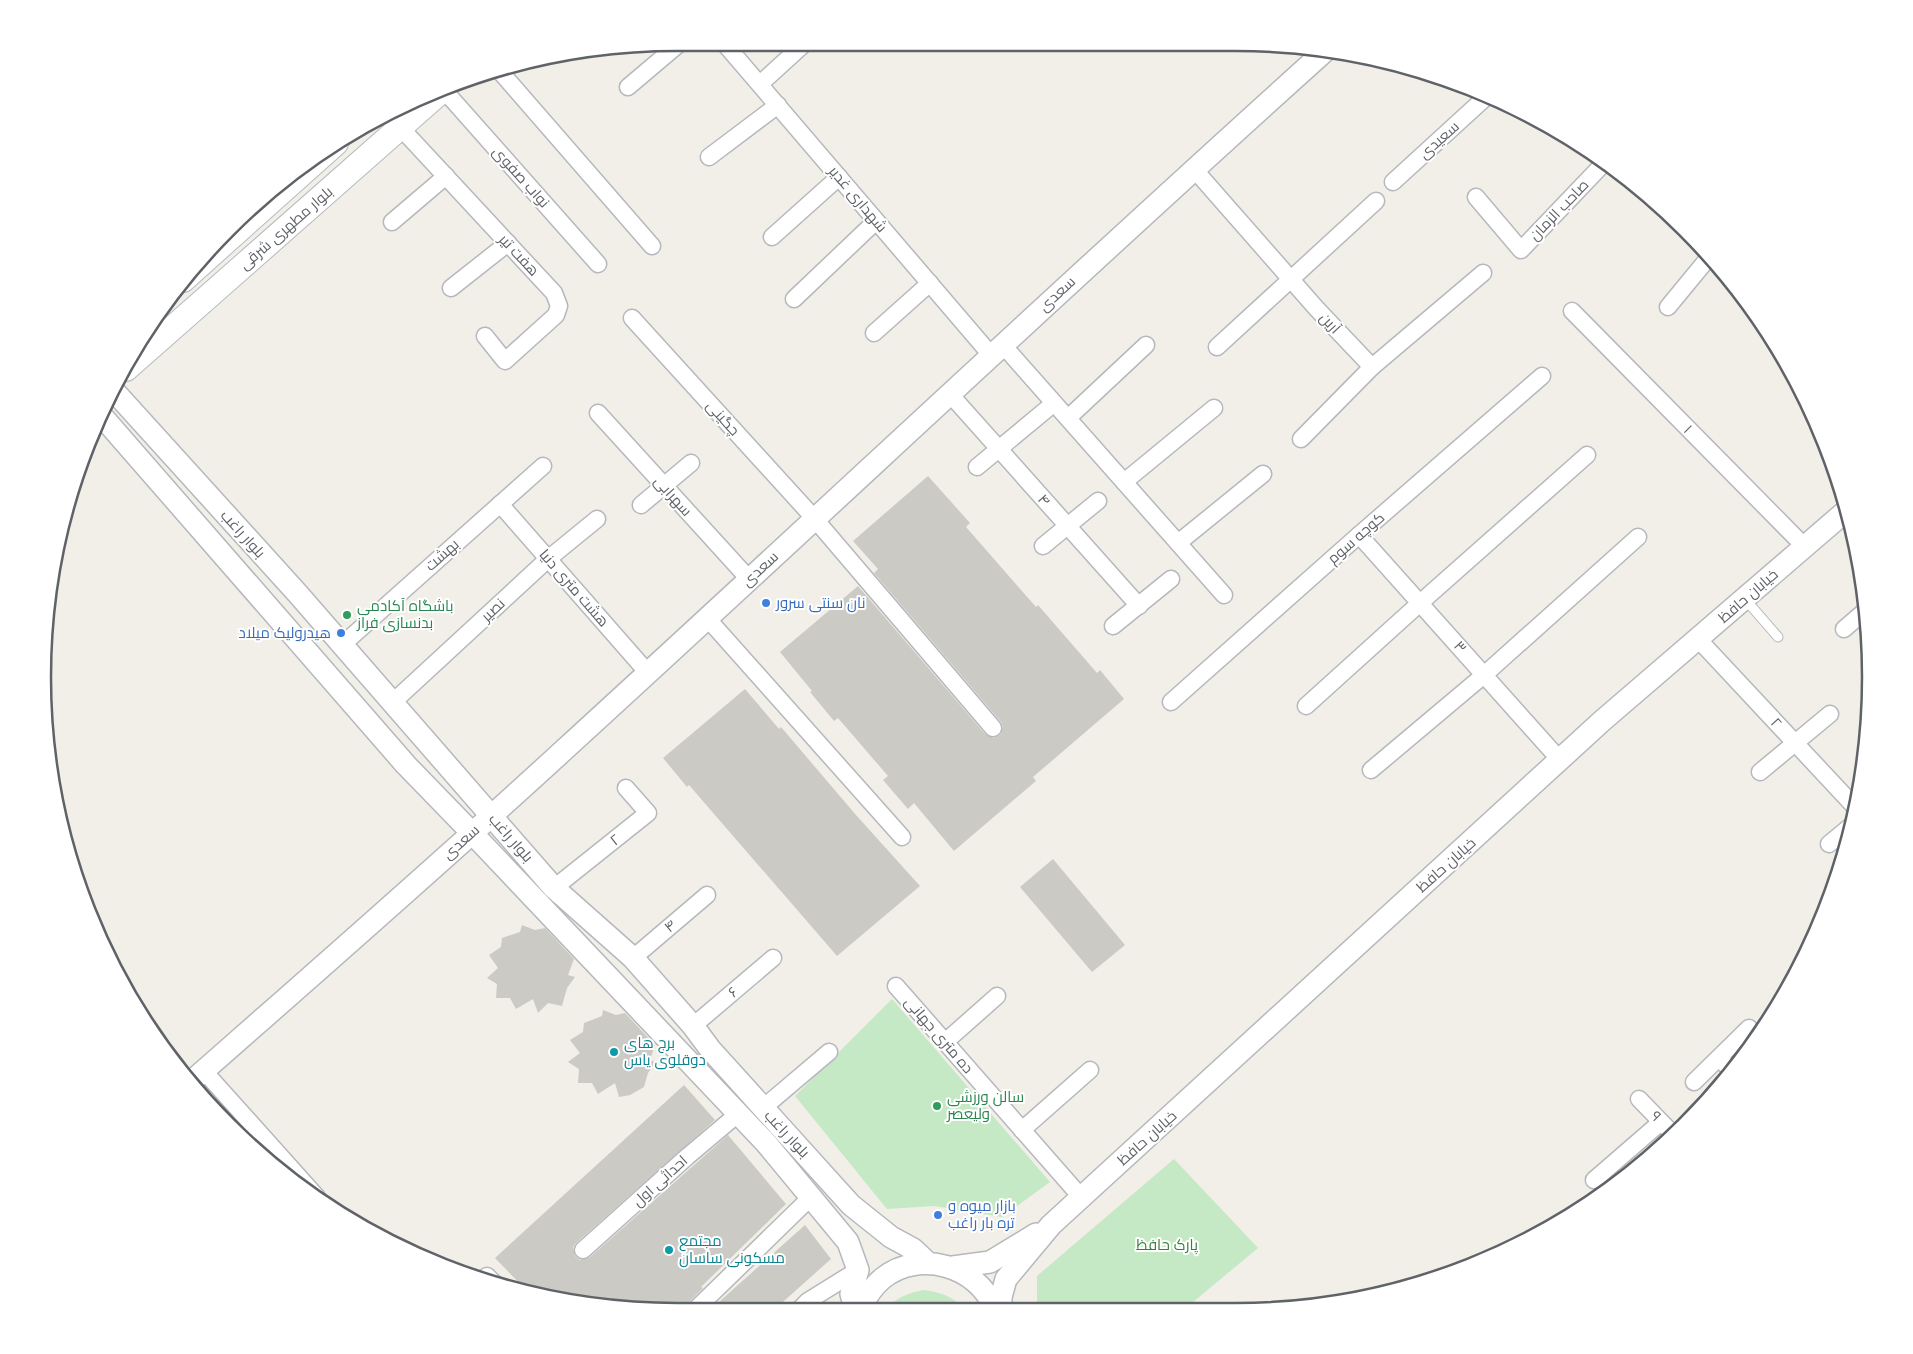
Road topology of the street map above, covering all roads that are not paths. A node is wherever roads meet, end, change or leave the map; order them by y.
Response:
1 (669, 51) edge
2 (732, 51) edge
3 (795, 51) edge
4 (1318, 57) edge
5 (504, 76) edge
6 (760, 84) junction
7 (628, 87) dead end
8 (450, 94) edge
9 (1481, 102) edge
10 (424, 105) edge
11 (778, 105) junction
12 (400, 126) junction
13 (708, 157) dead end
14 (1599, 168) edge
15 (1194, 169) junction
16 (446, 176) junction
17 (839, 177) junction
18 (1393, 182) dead end
19 (1476, 197) dead end
20 (1376, 201) dead end
21 (270, 202) edge
22 (257, 213) edge
23 (876, 221) junction
24 (392, 222) dead end
25 (772, 237) dead end
26 (508, 243) junction
27 (652, 246) dead end
28 (1705, 263) edge
29 (598, 264) dead end
30 (1483, 273) dead end
31 (1291, 279) junction
32 (930, 283) junction
33 (451, 288) dead end
34 (794, 299) dead end
35 (1668, 307) dead end
36 (1572, 311) dead end
37 (632, 318) dead end
38 (874, 333) dead end
39 (484, 336) dead end
40 (1146, 345) dead end
41 (1217, 346) dead end
42 (997, 350) junction
43 (139, 357) edge
44 (1372, 367) junction
45 (1542, 376) dead end
46 (949, 393) junction
47 (118, 396) edge
48 (1214, 408) dead end
49 (1047, 409) dead end
50 (598, 413) dead end
51 (1068, 418) junction
52 (106, 421) edge
53 (1301, 439) dead end
54 (999, 449) junction
55 (1587, 455) dead end
56 (691, 462) dead end
57 (543, 466) dead end
58 (977, 467) dead end
59 (1262, 474) dead end
60 (1124, 482) junction
61 (664, 486) junction
62 (1098, 501) dead end
63 (500, 504) junction
64 (641, 505) dead end
65 (1840, 516) edge
66 (814, 518) junction
67 (597, 519) dead end
68 (1068, 526) junction
69 (1359, 535) junction
70 (1638, 537) dead end
71 (1178, 543) junction
72 (1043, 546) dead end
73 (1805, 547) junction
74 (548, 559) junction
75 (748, 579) junction
76 (1171, 579) dead end
77 (1224, 595) dead end
78 (1745, 599) junction
79 (1420, 603) junction
80 (1139, 606) junction
81 (1858, 617) edge
82 (707, 618) junction
83 (1113, 626) dead end
84 (1844, 629) dead end
85 (1778, 636) dead end
86 (1698, 639) junction
87 (342, 645) junction
88 (648, 672) junction
89 (1484, 675) junction
90 (1171, 702) dead end
91 (392, 703) junction
92 (1306, 706) dead end
93 (1830, 714) dead end
94 (994, 728) dead end
95 (1795, 743) junction
96 (1560, 760) junction
97 (1371, 770) dead end
98 (1760, 772) dead end
99 (626, 788) dead end
100 (1849, 802) edge
101 (491, 816) junction
102 (472, 832) junction
103 (1841, 834) edge
104 (902, 837) dead end
105 (1829, 844) dead end
106 (554, 888) junction
107 (707, 895) dead end
108 (633, 958) junction
109 (773, 958) dead end
110 (896, 986) dead end
111 (997, 996) dead end
112 (693, 1026) junction
113 (1749, 1028) dead end
114 (945, 1042) junction
115 (829, 1052) dead end
116 (1719, 1058) junction
117 (1726, 1065) edge
118 (1090, 1070) dead end
119 (198, 1077) edge
120 (1694, 1082) dead end
121 (1639, 1098) dead end
122 (763, 1108) junction
123 (739, 1113) junction
124 (1661, 1122) junction
125 (1668, 1129) edge
126 (1022, 1130) junction
127 (282, 1161) edge
128 (1594, 1180) dead end
129 (1081, 1197) junction
130 (810, 1198) junction
131 (1051, 1225) junction
132 (583, 1250) dead end
133 (928, 1263) junction
134 (953, 1268) junction
135 (858, 1270) junction
136 (701, 1303) edge
137 (806, 1303) edge
138 (853, 1303) edge
139 (863, 1303) edge
140 (992, 1303) edge
141 (1001, 1303) edge

1 - 7 street
2 - 6 street, شهداری غدیر
3 - 6 street
4 - 15 street, سعدی
5 - 27 street
6 - 11 street, شهداری غدیر
8 - 29 street, نواب صفوی
9 - 18 street, سعیدی
10 - 12 main road, بلوار مطهری شرقی
11 - 13 street
11 - 17 street, شهداری غدیر
12 - 16 street, هفت تیر
12 - 43 main road, بلوار مطهری شرقی
14 - 19 street, صاحب الزمان
15 - 31 street, آرین
15 - 42 street, سعدی
16 - 24 street
16 - 26 street, هفت تیر
17 - 23 street, شهداری غدیر
17 - 25 street
20 - 31 street
21 - 22 main road, بلوار مطهری شرقی
23 - 32 street, شهداری غدیر
23 - 34 street
26 - 33 street
26 - 39 street, هفت تیر
28 - 35 street
30 - 44 street
31 - 41 street
31 - 44 street, آرین
32 - 38 street
32 - 42 street, شهداری غدیر
36 - 73 street, ۱
37 - 66 street, چگینی
40 - 51 street
42 - 46 street, سعدی
42 - 51 street, شهداری غدیر
44 - 53 street
45 - 69 street, کوچه سوم
46 - 54 street, ۴
46 - 66 street, سعدی
47 - 87 street, بلوار راغب
48 - 60 street
49 - 54 street
50 - 61 street, سهرابی
51 - 60 street, شهداری غدیر
52 - 102 street, بلوار راغب
54 - 58 street
54 - 68 street, ۴
55 - 79 street
56 - 61 street
57 - 63 street, بهشت
59 - 71 street
60 - 71 street, شهداری غدیر
61 - 64 street
61 - 75 street, سهرابی
62 - 68 street
63 - 74 street, هشت متری دنیا
63 - 87 street, بهشت
65 - 73 street, خیابان حافظ
66 - 75 street, سعدی
66 - 94 street, چگینی
67 - 74 street, نصیر
68 - 72 street
68 - 80 street, ۴
69 - 79 street, ۳
69 - 90 street, کوچه سوم
70 - 89 street
71 - 77 street, شهداری غدیر
73 - 78 street, خیابان حافظ
74 - 88 street, هشت متری دنیا
74 - 91 street, نصیر
75 - 82 street, سعدی
76 - 80 street
78 - 85 lane
78 - 86 street, خیابان حافظ
79 - 89 street, ۳
79 - 92 street
80 - 83 street
81 - 84 street
82 - 88 street, سعدی
82 - 104 street
86 - 95 street, ۲
86 - 96 street, خیابان حافظ
87 - 91 street, بلوار راغب
88 - 101 street, سعدی
89 - 96 street, ۳
89 - 97 street
91 - 101 street, بلوار راغب
93 - 95 street
95 - 98 street
95 - 100 street, ۲
96 - 129 street, خیابان حافظ
99 - 106 street, ۲
101 - 102 street, سعدی
101 - 106 street, بلوار راغب
102 - 119 street, سعدی
102 - 123 street, بلوار راغب
103 - 105 street
106 - 108 street, بلوار راغب
107 - 108 street, ۴
108 - 112 street, بلوار راغب
109 - 112 street, ۶
110 - 114 street, ده متری جهانی
111 - 114 street
112 - 122 street, بلوار راغب
113 - 116 street
114 - 126 street, ده متری جهانی
115 - 122 street
116 - 117 street
116 - 120 street
118 - 126 street
119 - 127 street
121 - 124 street, ۹
122 - 133 street, بلوار راغب
123 - 130 street, بلوار راغب
123 - 132 street, احداثی اول
124 - 125 street, ۹
124 - 128 street
126 - 129 street, ده متری جهانی
129 - 131 street, خیابان حافظ
130 - 135 street, بلوار راغب
130 - 136 street
131 - 134 street, خیابان حافظ
131 - 141 street, خیابان حافظ
133 - 134 street
133 - 139 street
134 - 140 street
135 - 137 street
135 - 138 street

